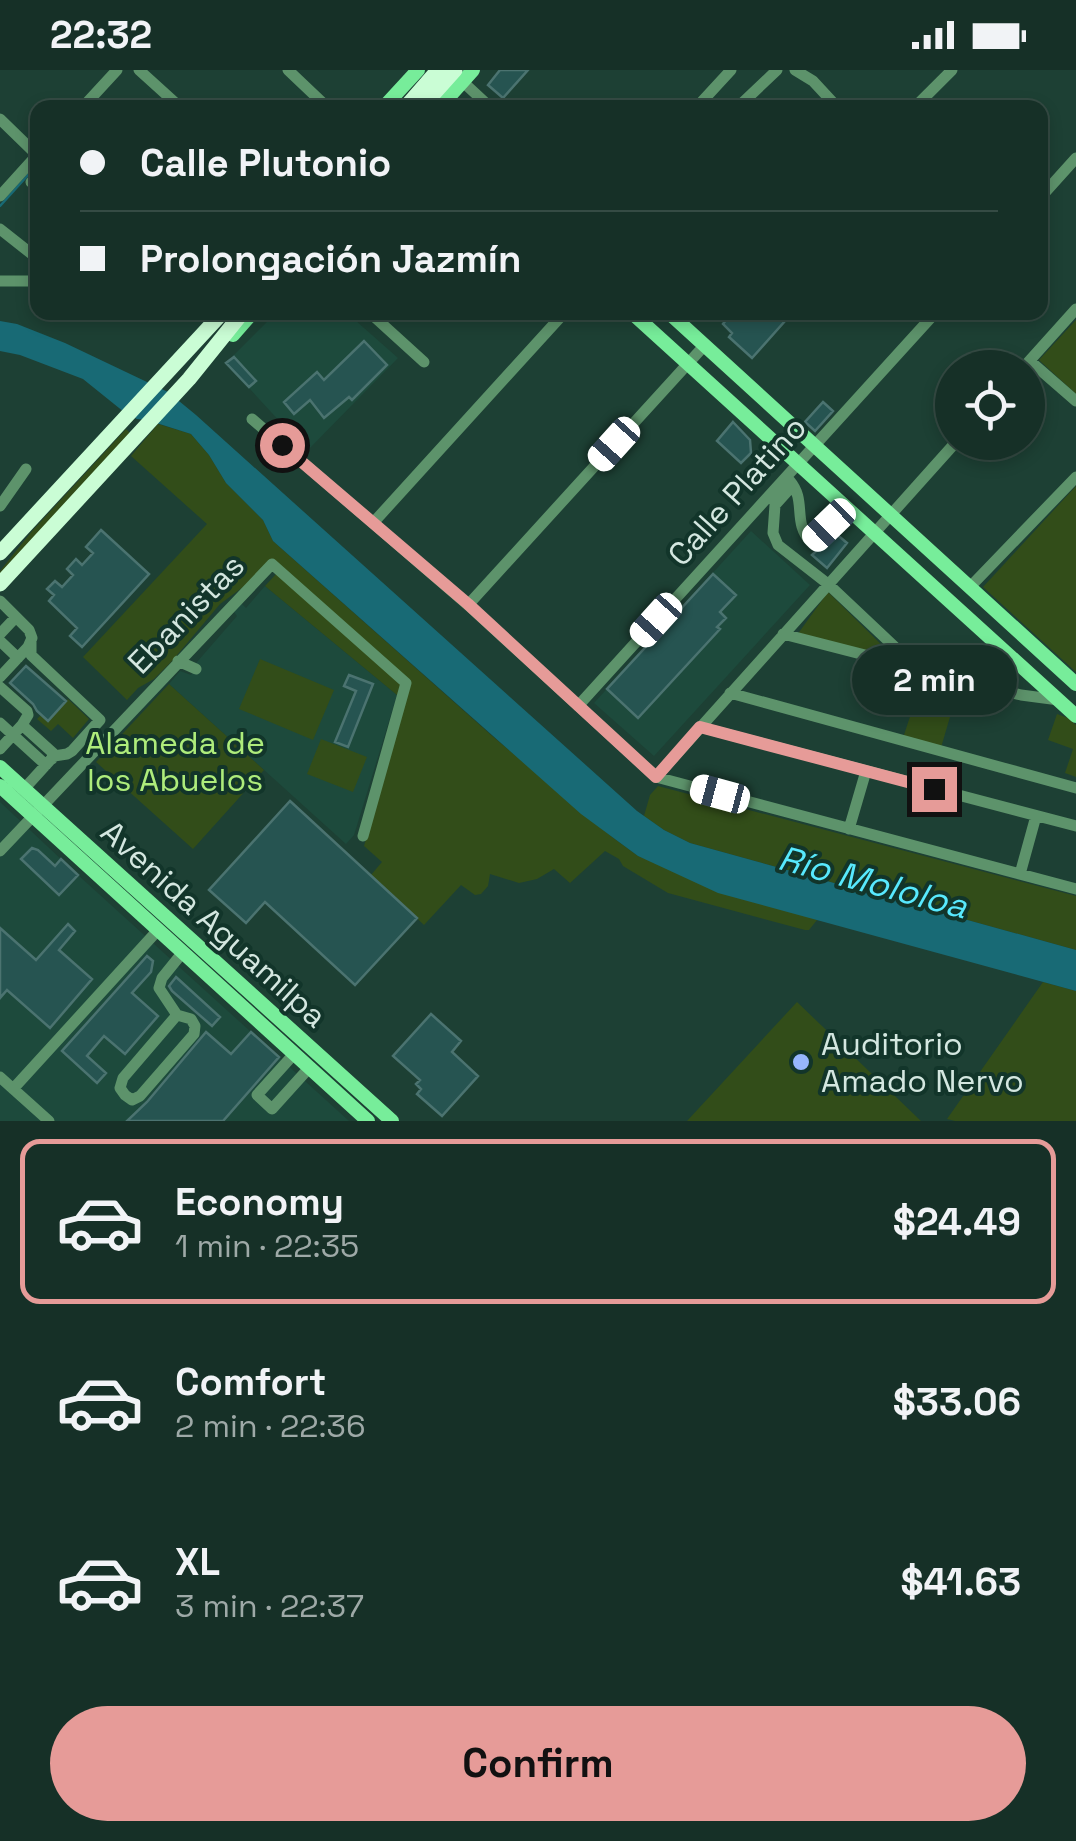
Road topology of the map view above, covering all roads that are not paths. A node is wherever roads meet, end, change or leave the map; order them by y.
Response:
1 (117, 70) edge
2 (288, 70) edge
3 (438, 70) edge
4 (731, 70) edge
5 (777, 70) edge
6 (796, 70) edge
7 (952, 70) edge
8 (141, 72) edge
9 (464, 74) edge
10 (428, 95) edge
11 (89, 100) edge
12 (172, 100) edge
13 (320, 100) edge
14 (485, 100) edge
15 (703, 100) edge
16 (745, 100) edge
17 (831, 100) edge
18 (922, 100) edge
19 (0, 119) edge
20 (30, 147) edge
21 (1076, 158) edge
22 (30, 162) edge
23 (1048, 189) edge
24 (0, 196) edge
25 (0, 229) edge
26 (30, 253) edge
27 (0, 281) edge
28 (30, 282) edge
29 (1076, 309) edge
30 (216, 320) edge
31 (237, 320) edge
32 (247, 320) edge
33 (378, 320) edge
34 (558, 320) edge
35 (639, 320) edge
36 (676, 320) edge
37 (929, 320) edge
38 (704, 346) junction
39 (1039, 350) edge
40 (209, 354) junction
41 (424, 362) dead end
42 (686, 364) junction
43 (1045, 378) edge
44 (1076, 402) edge
45 (252, 419) dead end
46 (815, 447) junction
47 (940, 460) edge
48 (798, 465) junction
49 (26, 469) dead end
50 (1076, 477) edge
51 (790, 481) junction
52 (0, 506) edge
53 (846, 508) junction
54 (891, 516) junction
55 (374, 524) junction
56 (875, 534) junction
57 (0, 553) edge
58 (0, 584) edge
59 (828, 584) junction
60 (970, 588) junction
61 (0, 602) edge
62 (468, 604) junction
63 (16, 616) junction
64 (783, 634) junction
65 (0, 638) edge
66 (31, 642) junction
67 (18, 658) junction
68 (178, 661) junction
69 (196, 669) dead end
70 (2, 670) edge
71 (918, 670) junction
72 (1076, 684) edge
73 (0, 686) edge
74 (730, 693) junction
75 (1059, 700) junction
76 (578, 706) junction
77 (1076, 716) edge
78 (0, 723) edge
79 (700, 727) junction
80 (18, 730) junction
81 (0, 750) edge
82 (49, 762) junction
83 (0, 767) edge
84 (866, 771) junction
85 (656, 777) junction
86 (0, 786) edge
87 (1076, 788) edge
88 (24, 789) junction
89 (37, 810) junction
90 (1036, 816) junction
91 (1076, 826) edge
92 (849, 828) junction
93 (363, 836) dead end
94 (0, 850) edge
95 (1020, 874) junction
96 (1076, 889) edge
97 (152, 904) junction
98 (158, 930) junction
99 (187, 946) junction
100 (177, 1015) junction
101 (294, 1054) junction
102 (309, 1068) junction
103 (0, 1077) edge
104 (13, 1088) junction
105 (49, 1121) edge
106 (368, 1121) edge
107 (392, 1121) edge

1 - 11 street
2 - 13 street
3 - 10 highway
4 - 15 street
5 - 16 street
6 - 17 street
7 - 18 street
8 - 12 street
9 - 10 highway
9 - 14 street
19 - 20 street
21 - 23 street
22 - 24 street
25 - 26 street
27 - 28 street
29 - 39 street
30 - 57 highway
31 - 40 highway
32 - 40 main road
33 - 41 street
34 - 55 street
35 - 42 main road
36 - 38 main road
37 - 46 street, Calle Platino
38 - 42 street
38 - 46 main road
40 - 58 highway
42 - 48 main road
42 - 62 street
43 - 44 street
45 - 55 street
46 - 48 street, Calle Platino
46 - 54 main road
47 - 54 street
48 - 51 street, Calle Platino
48 - 53 main road
49 - 52 street
50 - 60 street
51 - 53 street
51 - 59 street
51 - 76 street, Calle Platino
53 - 56 main road
54 - 56 street
54 - 60 main road
55 - 62 street
56 - 59 street
56 - 75 main road
59 - 64 street
59 - 71 street
60 - 72 main road
61 - 63 street
62 - 76 street
63 - 65 street
63 - 66 street
64 - 71 street
64 - 74 street
65 - 67 street
66 - 67 street
66 - 82 street
67 - 70 street
68 - 69 street
68 - 89 street, Ebanistas
68 - 93 street, Ebanistas
71 - 75 street
73 - 80 street
74 - 79 street
74 - 87 street
75 - 77 main road
76 - 85 street
78 - 80 street
79 - 84 street
79 - 85 street
80 - 81 street
80 - 82 street
82 - 88 street
83 - 88 main road, Avenida Aguamilpa
84 - 90 street
84 - 92 street
85 - 92 street
86 - 89 main road, Avenida Aguamilpa
88 - 89 main road, Avenida Aguamilpa
89 - 94 street, Ebanistas
89 - 97 main road, Avenida Aguamilpa
89 - 98 main road, Avenida Aguamilpa
90 - 91 street
90 - 95 street
92 - 95 street
95 - 96 street
97 - 98 main road
97 - 99 main road, Avenida Aguamilpa
98 - 99 main road, Avenida Aguamilpa
98 - 104 street
99 - 100 street
99 - 101 main road, Avenida Aguamilpa
99 - 107 main road, Avenida Aguamilpa
100 - 100 street
101 - 102 main road, Avenida Aguamilpa
101 - 102 street
102 - 106 main road, Avenida Aguamilpa
103 - 104 street
104 - 105 street

